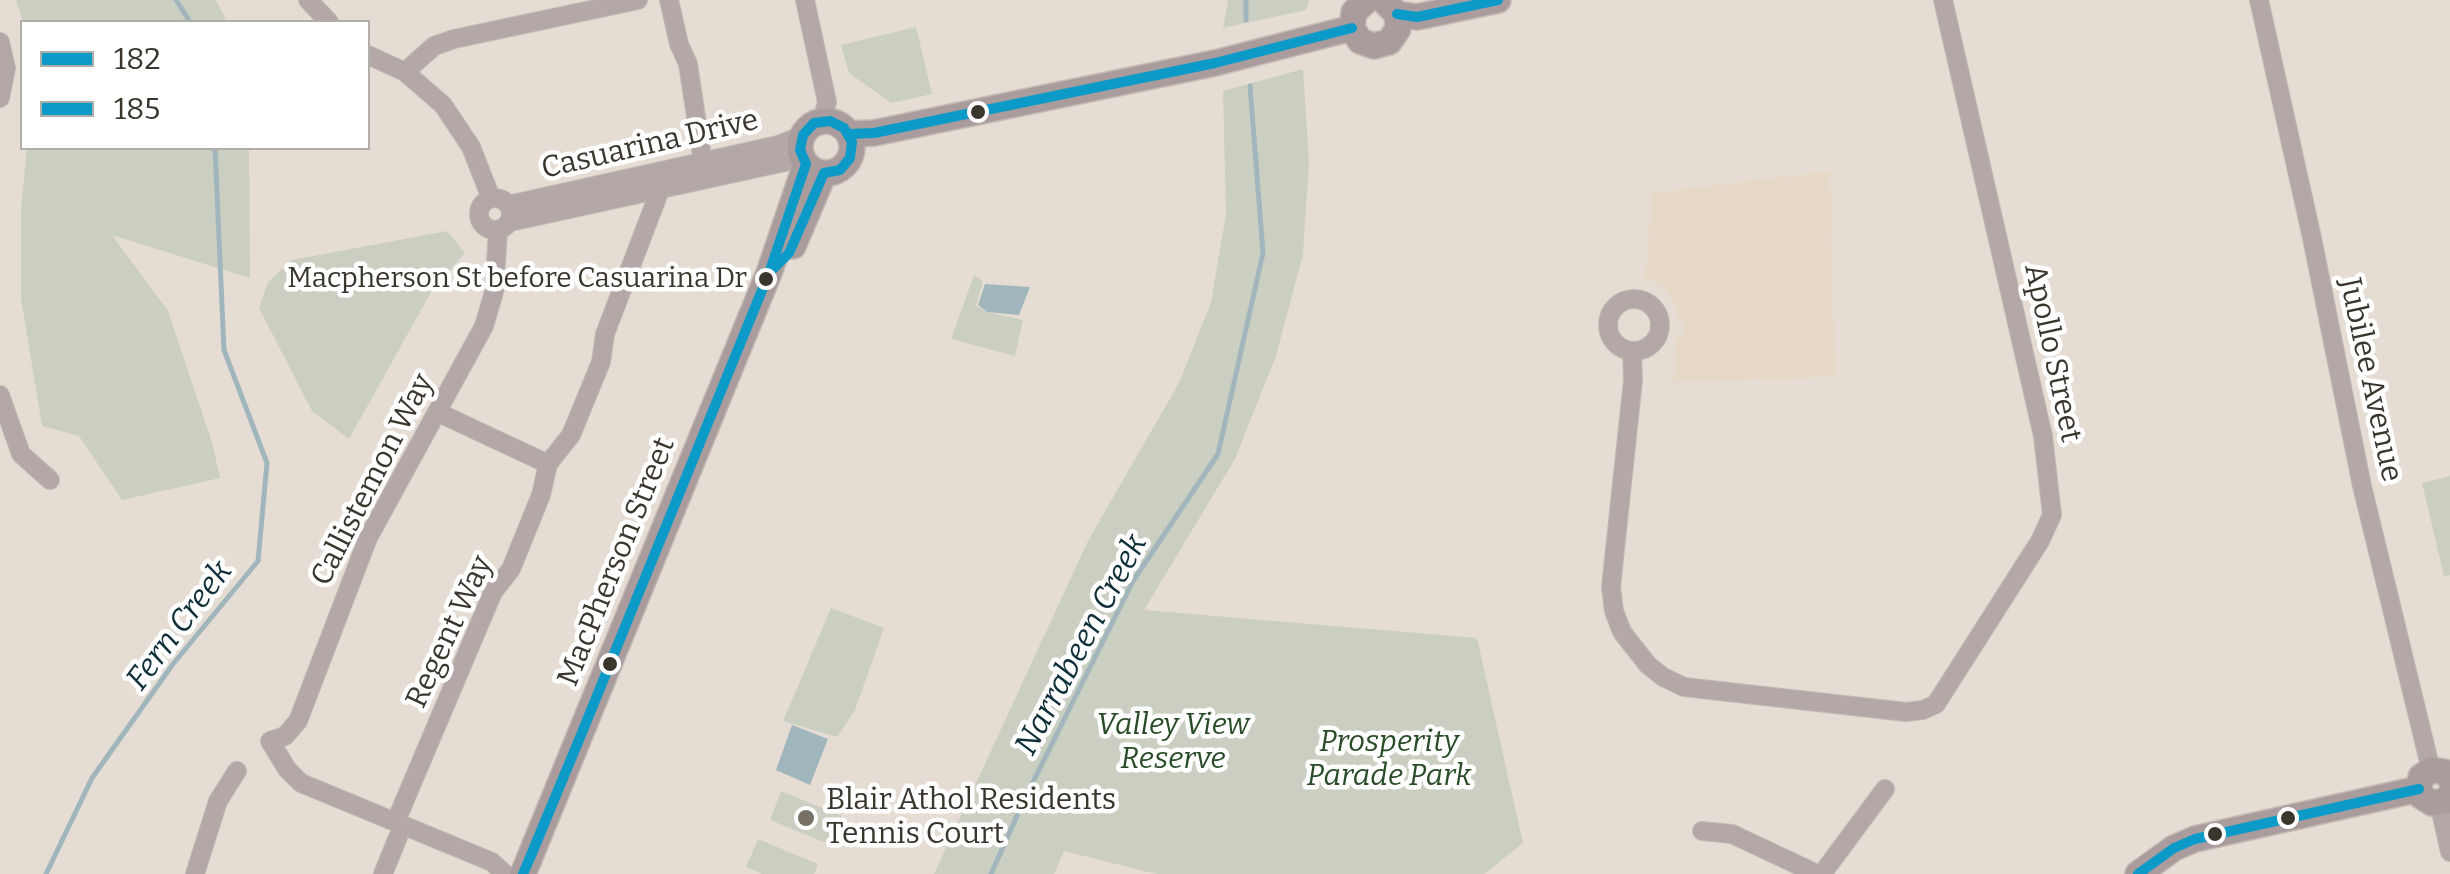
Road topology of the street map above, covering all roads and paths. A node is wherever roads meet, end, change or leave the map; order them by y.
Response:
1 (308, 0) edge
2 (638, 0) edge
3 (668, 0) edge
4 (805, 0) edge
5 (1367, 0) edge
6 (1498, 0) edge
7 (1943, 0) edge
8 (2259, 0) edge
9 (1390, 7) edge
10 (327, 20) edge
11 (1352, 28) junction
12 (0, 42) edge
13 (370, 56) edge
14 (405, 72) junction
15 (0, 98) edge
16 (849, 134) junction
17 (812, 150) junction
18 (703, 163) junction
19 (765, 166) junction
20 (660, 190) junction
21 (789, 212) junction
22 (502, 214) junction
23 (769, 274) junction
24 (1632, 351) dead end
25 (0, 395) edge
26 (438, 412) junction
27 (548, 464) junction
28 (50, 480) dead end
29 (237, 771) dead end
30 (2438, 787) edge
31 (1884, 788) dead end
32 (397, 829) junction
33 (1702, 831) dead end
34 (2450, 852) edge
35 (195, 874) edge
36 (384, 874) edge
37 (505, 874) edge
38 (523, 874) edge
39 (1820, 874) edge
40 (2138, 874) edge

1 - 10 street
2 - 14 street
3 - 18 street
4 - 17 street
5 - 11 street
6 - 9 street
7 - 24 street, Apollo Street
8 - 30 street, Jubilee Avenue
9 - 11 street
11 - 16 street
12 - 15 street
13 - 14 street
14 - 22 street
16 - 17 street
16 - 17 street
17 - 18 street, Casuarina Drive
17 - 19 street, Casuarina Drive
17 - 21 street, MacPherson Street
17 - 23 street, MacPherson Street
18 - 22 street, Casuarina Drive
19 - 20 street, Casuarina Drive
19 - 21 street
20 - 22 street, Casuarina Drive
20 - 27 street, Regent Way
21 - 23 street, MacPherson Street
22 - 26 street, Callistemon Way
23 - 38 street, MacPherson Street
25 - 28 street
26 - 27 street
26 - 32 street, Callistemon Way
27 - 32 street, Regent Way
29 - 35 street
30 - 34 street, Jubilee Avenue
30 - 40 street
31 - 39 street
32 - 36 street, Regent Way
32 - 37 street
33 - 39 street

